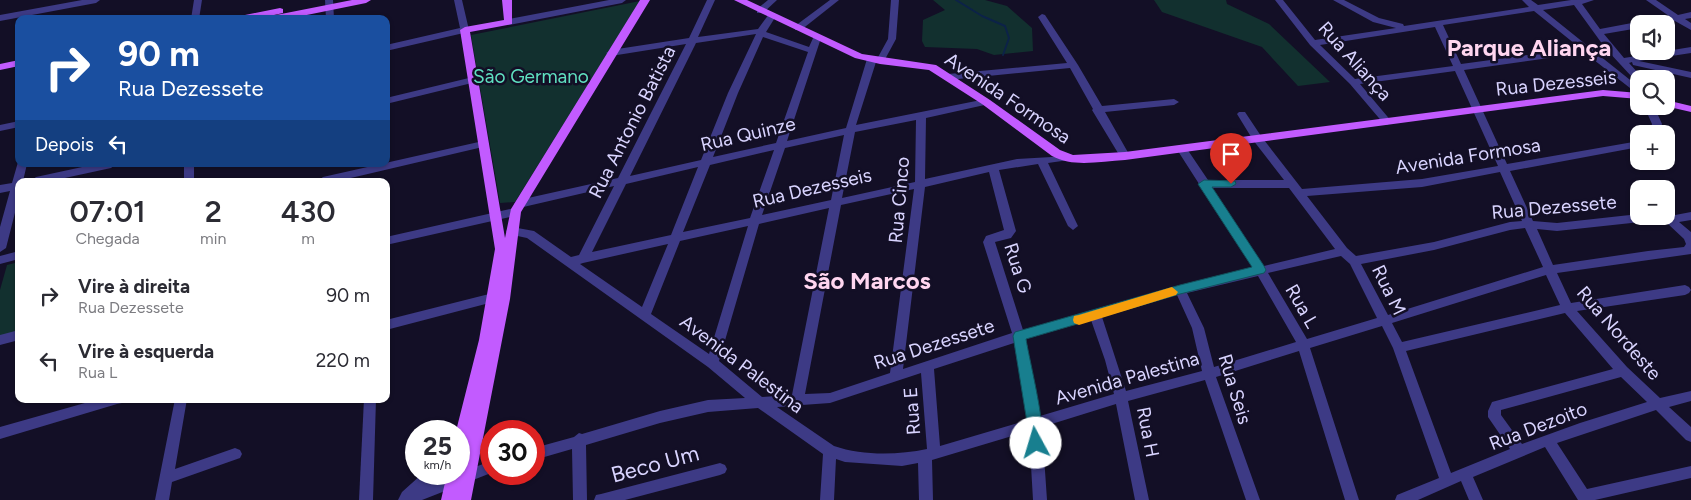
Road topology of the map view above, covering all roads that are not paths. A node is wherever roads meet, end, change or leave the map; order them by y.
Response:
1 (96, 0) edge
2 (198, 0) edge
3 (366, 0) edge
4 (458, 0) edge
5 (507, 0) edge
6 (622, 0) edge
7 (645, 0) edge
8 (710, 0) edge
9 (739, 0) edge
10 (773, 0) edge
11 (835, 0) edge
12 (895, 0) edge
13 (1279, 0) edge
14 (1338, 0) edge
15 (1526, 0) edge
16 (1590, 0) edge
17 (1650, 0) edge
18 (1575, 1) edge
19 (330, 2) edge
20 (62, 3) edge
21 (1537, 9) junction
22 (760, 11) junction
23 (196, 15) edge
24 (261, 15) edge
25 (285, 15) edge
26 (330, 15) edge
27 (1691, 15) edge
28 (772, 16) junction
29 (1042, 17) dead end
30 (0, 18) edge
31 (1677, 18) junction
32 (509, 22) junction
33 (1438, 23) junction
34 (1630, 26) edge
35 (798, 28) junction
36 (1409, 28) junction
37 (1691, 28) edge
38 (465, 30) junction
39 (761, 32) junction
40 (1598, 32) junction
41 (817, 38) junction
42 (692, 41) junction
43 (1313, 43) junction
44 (390, 47) edge
45 (1609, 47) junction
46 (1588, 50) junction
47 (1691, 50) edge
48 (812, 51) junction
49 (1675, 53) edge
50 (611, 54) junction
51 (876, 60) junction
52 (1638, 60) junction
53 (1621, 61) junction
54 (15, 64) edge
55 (1073, 65) junction
56 (0, 67) edge
57 (1457, 67) junction
58 (15, 70) edge
59 (1630, 70) edge
60 (1636, 70) edge
61 (0, 73) edge
62 (1691, 75) edge
63 (948, 77) junction
64 (472, 80) junction
65 (1352, 82) junction
66 (1630, 86) edge
67 (1630, 93) edge
68 (390, 100) edge
69 (986, 102) junction
70 (1174, 102) dead end
71 (1675, 105) edge
72 (1691, 109) edge
73 (1097, 110) junction
74 (1477, 111) junction
75 (1242, 114) dead end
76 (921, 116) junction
77 (1387, 122) junction
78 (15, 125) edge
79 (0, 128) edge
80 (850, 130) junction
81 (1257, 138) junction
82 (483, 144) junction
83 (781, 146) junction
84 (1630, 146) edge
85 (1181, 148) junction
86 (1125, 156) junction
87 (1065, 158) junction
88 (1041, 160) junction
89 (705, 163) junction
90 (390, 165) edge
91 (99, 167) edge
92 (380, 167) edge
93 (993, 168) junction
94 (1504, 170) junction
95 (353, 173) edge
96 (49, 178) edge
97 (334, 178) edge
98 (622, 182) junction
99 (920, 183) junction
100 (1204, 184) junction
101 (1292, 184) junction
102 (15, 186) edge
103 (0, 190) edge
104 (15, 192) edge
105 (1301, 194) junction
106 (836, 202) junction
107 (517, 208) junction
108 (496, 216) junction
109 (1691, 216) edge
110 (1630, 219) edge
111 (1675, 219) edge
112 (754, 220) junction
113 (1528, 224) junction
114 (1675, 224) edge
115 (1074, 226) dead end
116 (512, 231) junction
117 (390, 239) edge
118 (674, 239) junction
119 (1691, 242) edge
120 (1691, 246) edge
121 (0, 248) edge
122 (1343, 251) junction
123 (15, 256) edge
124 (583, 259) junction
125 (0, 260) edge
126 (1354, 261) junction
127 (568, 262) junction
128 (1260, 270) junction
129 (1549, 270) junction
130 (1180, 290) junction
131 (1684, 290) dead end
132 (493, 298) junction
133 (1567, 308) junction
134 (644, 315) junction
135 (1095, 315) junction
136 (1383, 321) junction
137 (390, 324) edge
138 (15, 336) edge
139 (1019, 336) junction
140 (0, 340) edge
141 (1303, 344) junction
142 (1398, 348) junction
143 (712, 363) junction
144 (927, 366) junction
145 (1623, 371) junction
146 (1209, 374) junction
147 (896, 376) junction
148 (1691, 396) edge
149 (1122, 397) junction
150 (759, 402) junction
151 (798, 402) junction
152 (103, 403) edge
153 (180, 403) edge
154 (370, 403) edge
155 (1658, 404) junction
156 (466, 420) edge
157 (1035, 424) junction
158 (0, 433) edge
159 (1691, 436) edge
160 (470, 437) edge
161 (579, 439) junction
162 (1548, 440) junction
163 (545, 450) edge
164 (1519, 450) junction
165 (830, 452) junction
166 (234, 454) dead end
167 (929, 455) junction
168 (720, 469) dead end
169 (1691, 472) edge
170 (1465, 475) junction
171 (166, 478) junction
172 (1447, 481) junction
173 (420, 485) edge
174 (440, 485) edge
175 (455, 485) edge
176 (459, 485) edge
177 (1585, 498) edge
178 (162, 500) edge
179 (366, 500) edge
180 (404, 500) edge
181 (450, 500) edge
182 (463, 500) edge
183 (580, 500) edge
184 (601, 500) edge
185 (826, 500) edge
186 (926, 500) edge
187 (1040, 500) edge
188 (1142, 500) edge
189 (1253, 500) edge
190 (1352, 500) edge
191 (1402, 500) edge
192 (1476, 500) edge

1 - 20 street
2 - 23 street
3 - 19 main road
4 - 38 street
5 - 32 main road
6 - 32 street
7 - 50 main road
8 - 42 street, Rua Antonio Batista
9 - 22 main road, Avenida Formosa
10 - 22 street
11 - 35 street
12 - 51 street
13 - 43 street, Rua Aliança
14 - 36 street
15 - 21 street
16 - 18 street
17 - 31 street
18 - 21 street
18 - 40 street
19 - 24 main road
19 - 25 main road
19 - 26 street
20 - 30 street
21 - 33 street
21 - 46 street
22 - 28 main road, Avenida Formosa
27 - 31 street
28 - 35 main road, Avenida Formosa
28 - 39 street
29 - 55 street
31 - 37 street
32 - 38 main road
33 - 36 street
33 - 57 street, Rua Nordeste
34 - 40 street
35 - 41 main road, Avenida Formosa
36 - 43 street
38 - 44 street
38 - 64 main road
39 - 42 street
39 - 48 street
39 - 89 street
40 - 45 street
41 - 48 street
41 - 51 main road, Avenida Formosa
42 - 50 street
42 - 98 street, Rua Antonio Batista
43 - 65 street, Rua Aliança
45 - 46 street
45 - 53 street
46 - 57 street
46 - 66 street
47 - 49 street
48 - 83 street
50 - 107 main road
51 - 63 main road, Avenida Formosa
51 - 80 street
52 - 53 street
52 - 60 street
52 - 62 street, Rua Dezesseis
53 - 59 street
54 - 56 main road
55 - 63 street
55 - 73 street
57 - 65 street
57 - 74 street, Rua Nordeste
58 - 61 main road
63 - 69 main road, Avenida Formosa
64 - 68 street
64 - 82 main road
65 - 77 street, Rua Aliança
67 - 74 main road, Rua Dezesseis
69 - 76 street, Rua Quinze
69 - 87 main road, Avenida Formosa
70 - 73 street
71 - 72 main road
73 - 86 street
74 - 77 main road, Avenida Formosa
74 - 94 street, Rua Nordeste
75 - 81 street, Rua M
76 - 80 street, Rua Quinze
76 - 99 street, Rua Cinco
77 - 81 main road, Avenida Formosa
78 - 79 street
80 - 83 street, Rua Quinze
80 - 106 street
81 - 85 main road, Avenida Formosa
81 - 101 street, Rua M
82 - 90 street
82 - 108 main road
83 - 89 street, Rua Quinze
83 - 112 street
84 - 94 street, Avenida Formosa
85 - 86 main road, Avenida Formosa
85 - 100 street, Rua L
86 - 87 main road, Avenida Formosa
87 - 88 street, Rua Dezesseis
88 - 93 street, Rua Dezesseis
88 - 115 street
89 - 98 street, Rua Quinze
89 - 118 street
91 - 96 street
92 - 95 street
93 - 99 street, Rua Dezesseis
93 - 139 street, Rua G
94 - 105 street, Avenida Formosa
94 - 113 street, Rua Nordeste
95 - 97 street
98 - 107 street, Rua Quinze
98 - 124 street, Rua Antonio Batista
99 - 106 street, Rua Dezesseis
99 - 147 street, Rua Cinco
100 - 101 street
100 - 128 street, Rua L
101 - 105 street, Rua M
102 - 103 street
104 - 121 street
105 - 122 street, Rua M
106 - 112 street, Rua Dezesseis
106 - 151 street
107 - 108 street, Rua Quinze
107 - 116 main road
108 - 117 street
108 - 132 main road
109 - 111 street, Rua Dezessete
110 - 113 street, Rua Dezessete
112 - 118 street, Rua Dezesseis
112 - 143 street
113 - 126 street, Rua Dezessete
113 - 129 street, Rua Nordeste
114 - 119 street
116 - 127 street, Avenida Palestina
116 - 160 main road
118 - 124 street, Rua Dezesseis
118 - 134 street
120 - 129 street, Avenida Palestina
122 - 126 street, Rua M
122 - 128 street, Rua Dezessete
123 - 125 street
124 - 127 street, Rua Dezesseis
126 - 136 street, Rua M
127 - 134 street, Avenida Palestina
128 - 130 street, Rua Dezessete
128 - 141 street, Rua L
129 - 133 street, Rua Nordeste
129 - 136 street, Avenida Palestina
130 - 135 street, Rua Dezessete
130 - 146 street, Rua Seis
131 - 133 street
132 - 137 street
132 - 156 main road
133 - 142 street
133 - 145 street, Rua Nordeste
134 - 143 street, Avenida Palestina
135 - 139 street, Rua Dezessete
135 - 149 street, Rua H
136 - 141 street, Avenida Palestina
136 - 142 street, Rua M
138 - 140 street
139 - 144 street, Rua Dezessete
139 - 157 street
141 - 146 street, Avenida Palestina
141 - 190 street, Rua L
142 - 172 street, Rua M
143 - 150 street, Avenida Palestina
144 - 147 street, Rua Dezessete
144 - 167 street, Rua E
145 - 155 street, Rua Nordeste
145 - 164 street
146 - 149 street, Avenida Palestina
146 - 189 street, Rua Seis
147 - 151 street, Rua Dezessete
148 - 155 street, Rua Dezoito
149 - 157 street, Avenida Palestina
149 - 188 street, Rua H
150 - 151 street, Rua Dezessete
150 - 161 street, Rua Dezessete
150 - 165 street, Avenida Palestina
152 - 158 street
153 - 171 street
154 - 179 street
155 - 159 street, Rua Nordeste
155 - 162 street, Rua Dezoito
157 - 167 street, Avenida Palestina
157 - 187 street
161 - 163 street, Rua Dezessete
161 - 183 street
162 - 164 street, Rua Dezoito
162 - 177 street
164 - 170 street, Rua Dezoito
165 - 167 street, Avenida Palestina
165 - 185 street
166 - 171 street
167 - 186 street, Rua E
168 - 184 street, Beco Um
169 - 177 street
170 - 172 street, Rua Dezoito
170 - 192 street
171 - 178 street
172 - 191 street, Rua Dezoito
173 - 180 street
174 - 180 street
175 - 181 main road
176 - 182 main road

